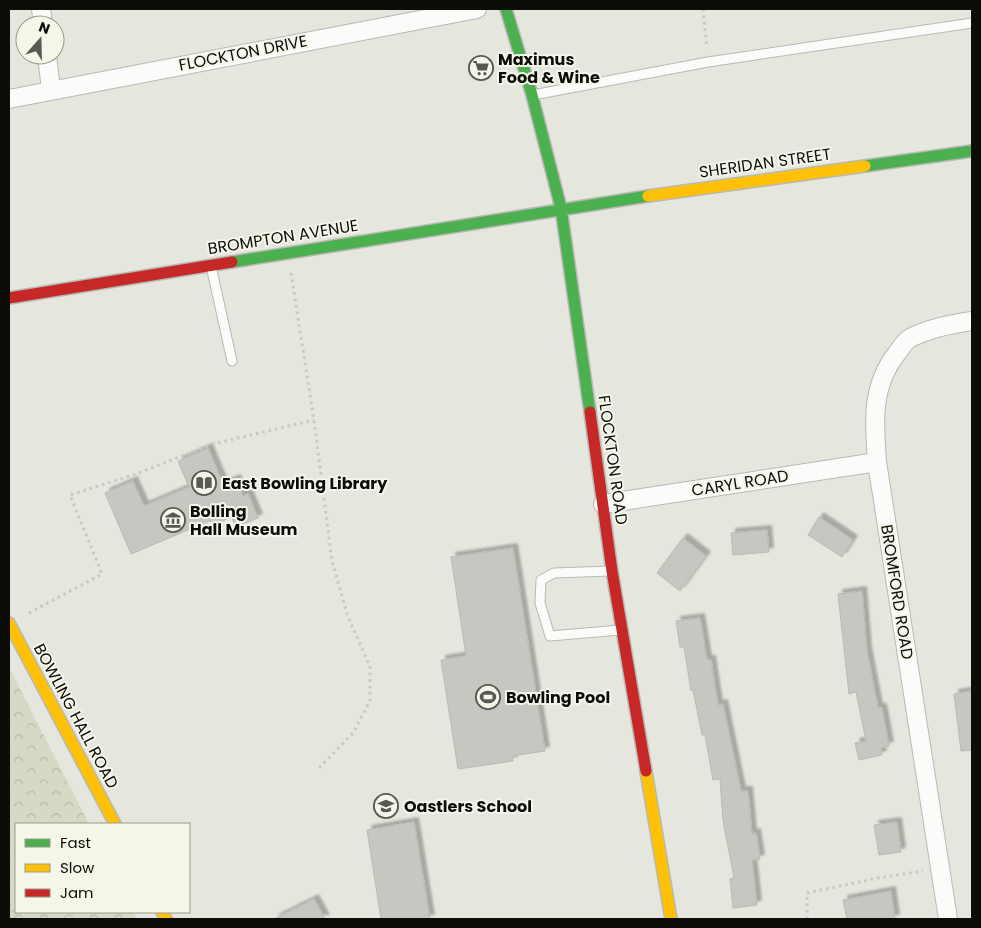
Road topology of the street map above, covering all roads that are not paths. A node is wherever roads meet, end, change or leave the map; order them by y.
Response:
1 (477, 9) edge
2 (506, 9) edge
3 (972, 23) edge
4 (48, 65) edge
5 (51, 90) junction
6 (532, 95) junction
7 (9, 99) edge
8 (972, 151) edge
9 (562, 208) junction
10 (212, 265) junction
11 (9, 298) edge
12 (972, 321) edge
13 (232, 361) dead end
14 (877, 462) junction
15 (603, 504) junction
16 (612, 571) junction
17 (9, 624) edge
18 (622, 630) junction
19 (114, 823) edge
20 (671, 919) edge
21 (948, 919) edge

1 - 5 street, FLOCKTON DRIVE
2 - 6 street, FLOCKTON ROAD
3 - 6 lane
4 - 5 street
5 - 7 street, FLOCKTON DRIVE
6 - 9 street, FLOCKTON ROAD
8 - 9 street, SHERIDAN STREET
9 - 10 street, BROMPTON AVENUE
9 - 15 street, FLOCKTON ROAD
10 - 11 street, BROMPTON AVENUE
10 - 13 lane
12 - 14 street, BROMFORD ROAD
14 - 15 street, CARYL ROAD
14 - 21 street, BROMFORD ROAD
15 - 16 street, FLOCKTON ROAD
16 - 18 street, FLOCKTON ROAD
16 - 18 lane
17 - 19 street, BOWLING HALL ROAD
18 - 20 street, FLOCKTON ROAD

